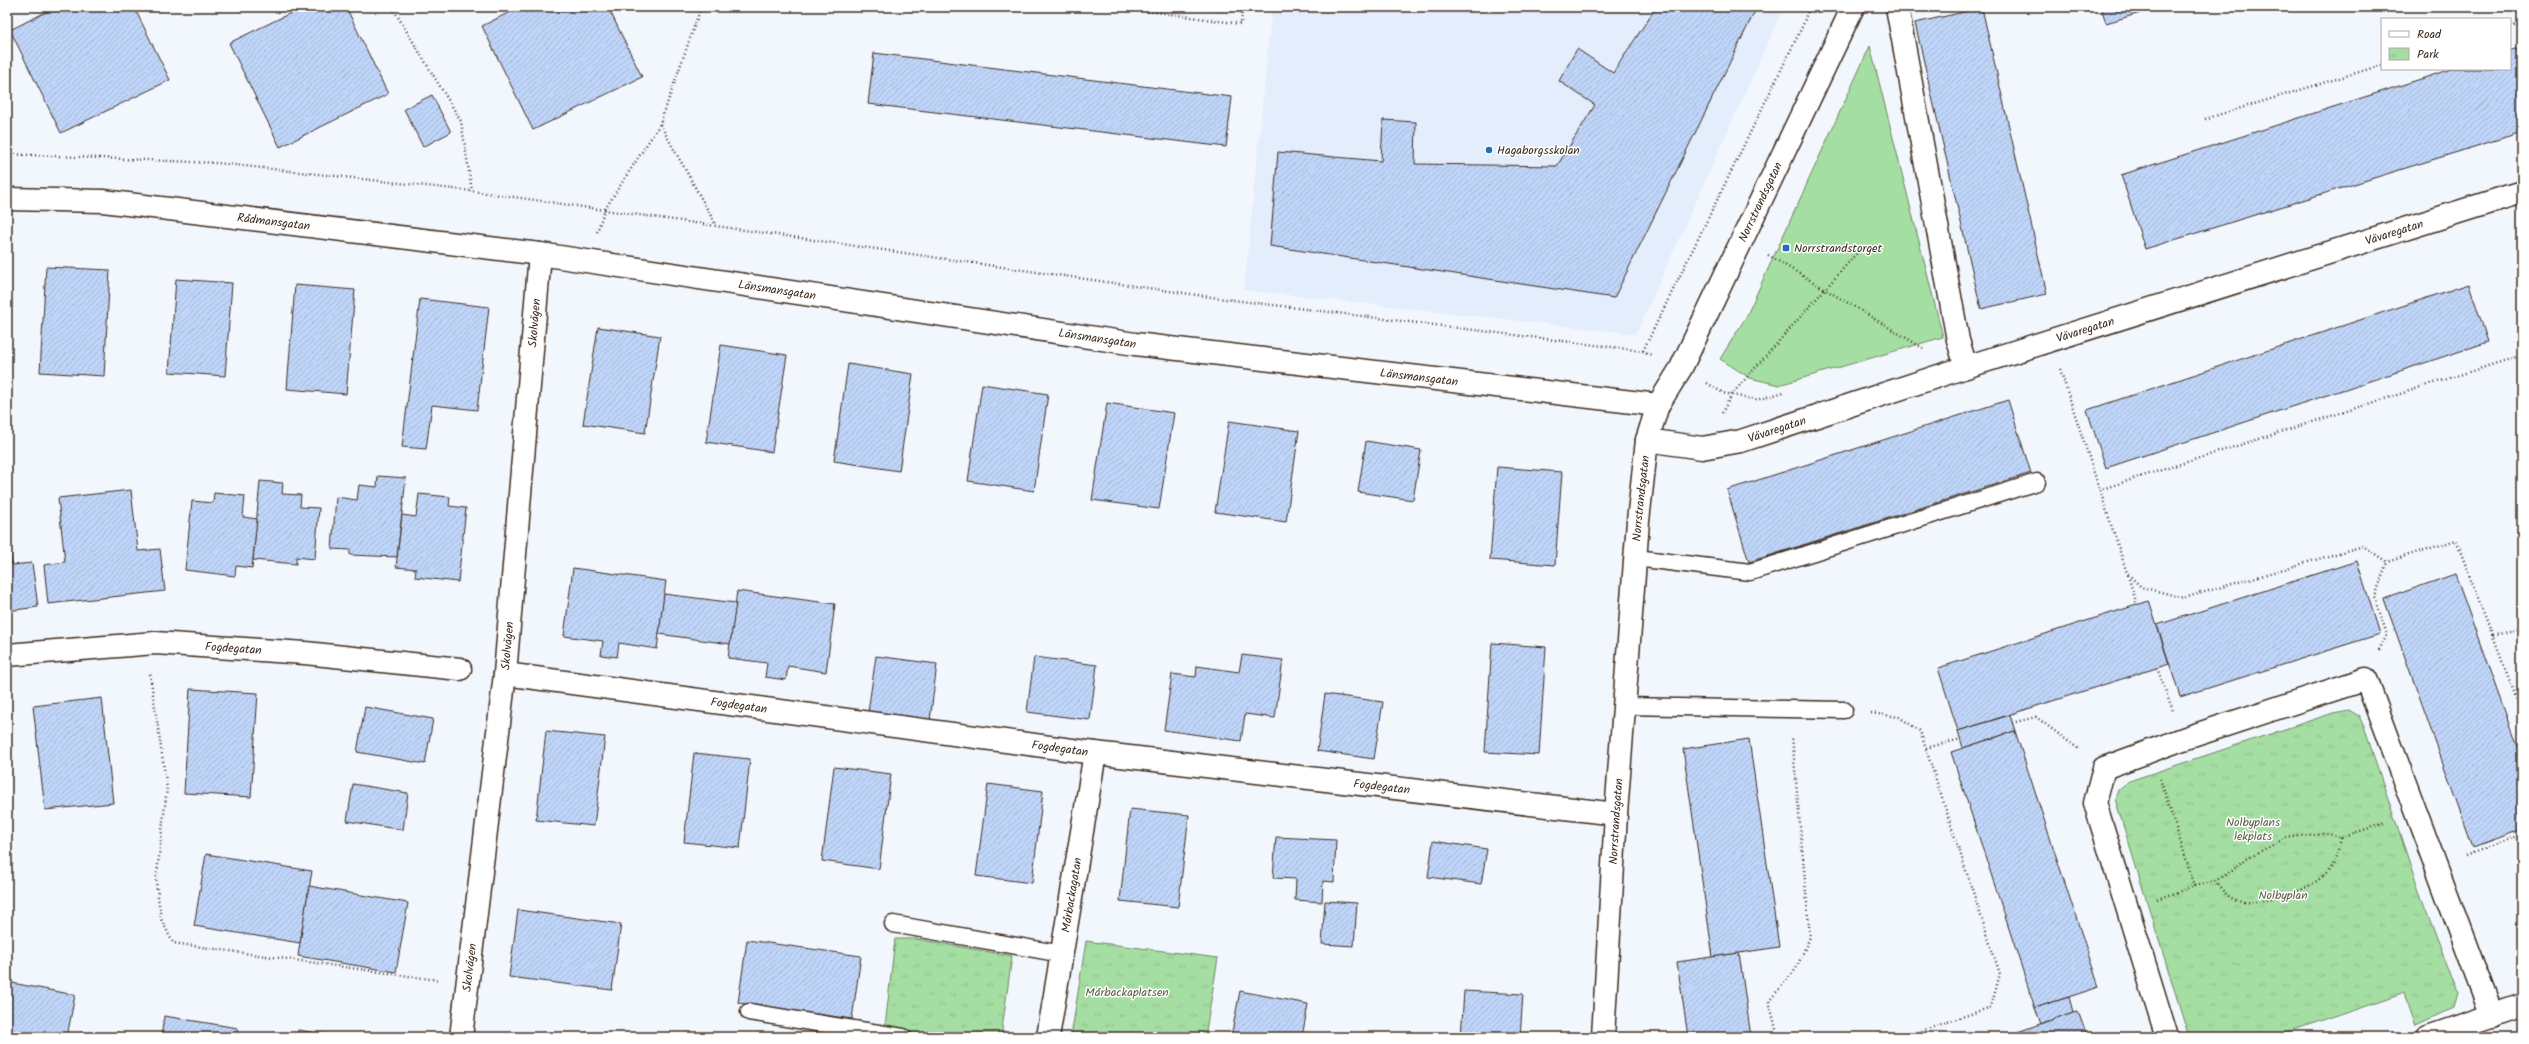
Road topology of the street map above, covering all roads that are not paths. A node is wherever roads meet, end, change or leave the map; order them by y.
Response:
1 (1853, 7) edge
2 (1897, 7) edge
3 (2522, 192) edge
4 (7, 199) edge
5 (540, 254) junction
6 (1966, 367) junction
7 (1658, 405) junction
8 (1647, 440) junction
9 (2037, 482) dead end
10 (1636, 558) junction
11 (7, 655) edge
12 (460, 669) dead end
13 (505, 674) junction
14 (1624, 706) junction
15 (1844, 710) road end
16 (1095, 753) junction
17 (1616, 814) junction
18 (893, 924) dead end
19 (1062, 954) junction
20 (2522, 1005) edge
21 (749, 1012) dead end
22 (2492, 1016) junction
23 (2463, 1031) edge
24 (461, 1037) edge
25 (903, 1037) edge
26 (1048, 1037) edge
27 (1603, 1037) edge
28 (2167, 1037) edge
29 (2428, 1037) edge

1 - 7 street, Norrstrandsgatan
2 - 6 street
3 - 6 street, Vävaregatan
4 - 5 street, Rådmansgatan
5 - 7 street, Länsmansgatan
5 - 13 street, Skolvägen
6 - 8 street, Vävaregatan
7 - 8 street, Norrstrandsgatan
8 - 10 street, Norrstrandsgatan
9 - 10 lane
10 - 14 street, Norrstrandsgatan
11 - 12 street, Fogdegatan
13 - 16 street, Fogdegatan
13 - 24 street, Skolvägen
14 - 15 lane
14 - 17 street, Norrstrandsgatan
16 - 17 street, Fogdegatan
16 - 19 street, Mårbackagatan
17 - 27 street, Norrstrandsgatan
18 - 19 lane
19 - 26 street, Mårbackagatan
20 - 22 street
21 - 25 lane
22 - 23 street
22 - 28 street
23 - 29 street

